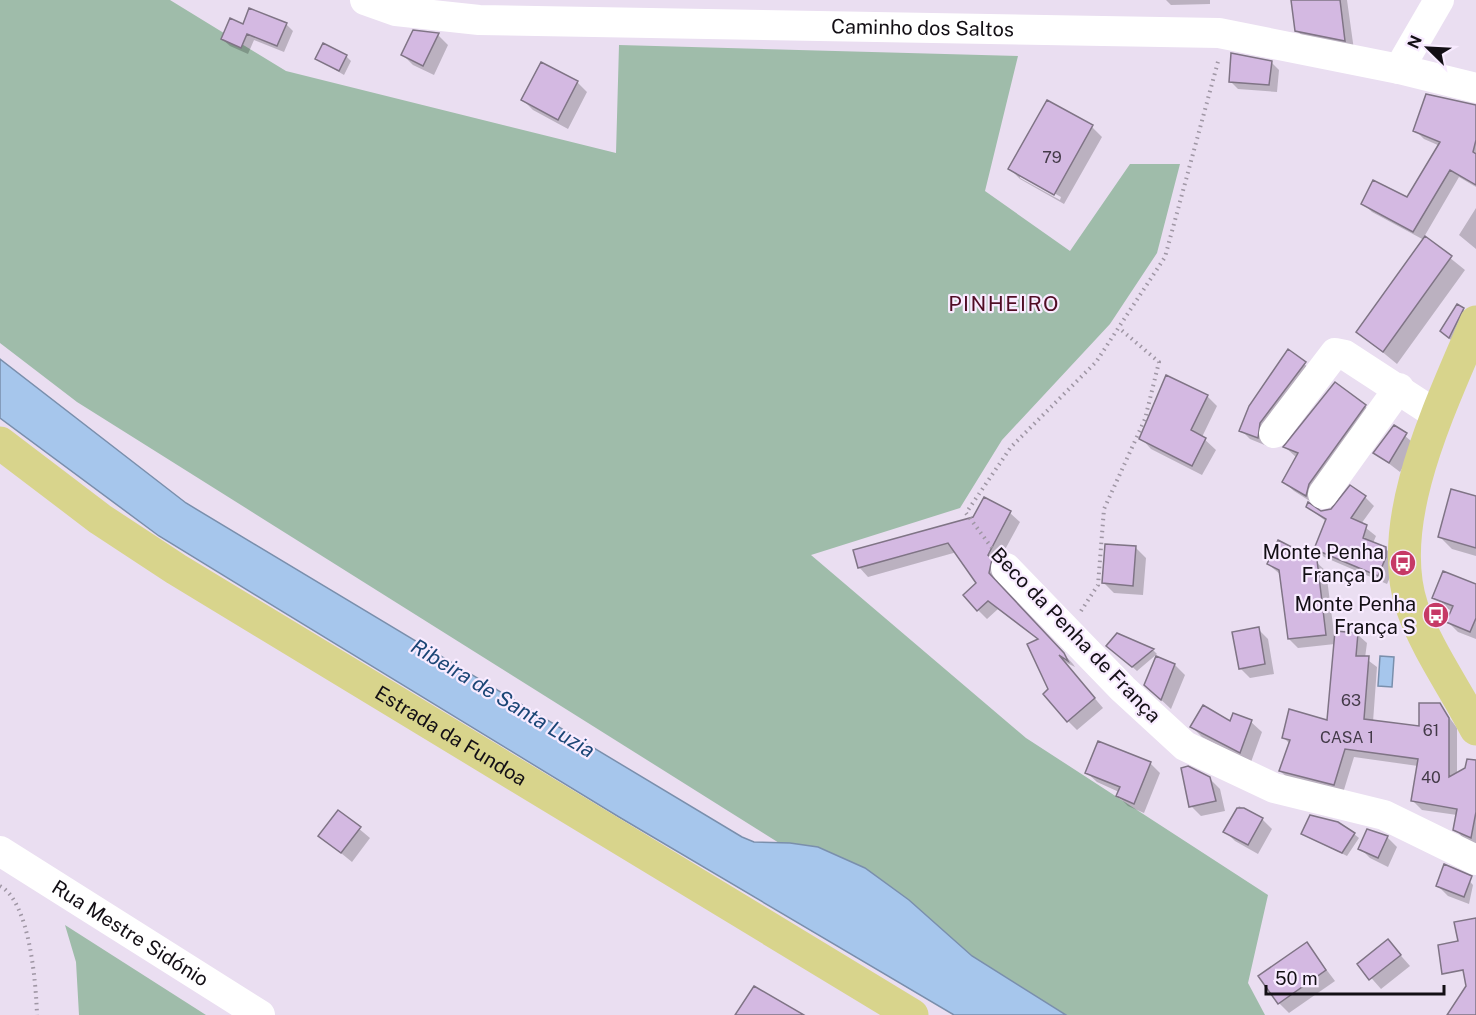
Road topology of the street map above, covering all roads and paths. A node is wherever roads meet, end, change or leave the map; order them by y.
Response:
1 (365, 0) edge
2 (1439, 0) edge
3 (1220, 33) junction
4 (1399, 69) junction
5 (1476, 88) edge
6 (1476, 322) edge
7 (1119, 328) junction
8 (1399, 388) junction
9 (1437, 415) junction
10 (1274, 433) dead end
11 (0, 443) edge
12 (1323, 494) dead end
13 (1006, 568) joint
14 (1068, 632) junction
15 (1476, 729) edge
16 (0, 851) edge
17 (1476, 860) edge
18 (0, 886) edge
19 (37, 1015) edge
20 (260, 1015) edge
21 (912, 1015) edge

1 - 3 street, Caminho dos Saltos
2 - 4 street
3 - 4 street, Caminho dos Saltos
3 - 7 path, Beco da Penha de França
4 - 5 street, Caminho dos Saltos
6 - 9 main road
7 - 13 path, Beco da Penha de França
7 - 14 path
8 - 9 street
8 - 10 street
8 - 12 street
9 - 15 main road
11 - 21 main road, Estrada da Fundoa
13 - 14 street, Beco da Penha de França
14 - 17 street, Beco da Penha de França
16 - 20 street, Rua Mestre Sidónio
18 - 19 path

